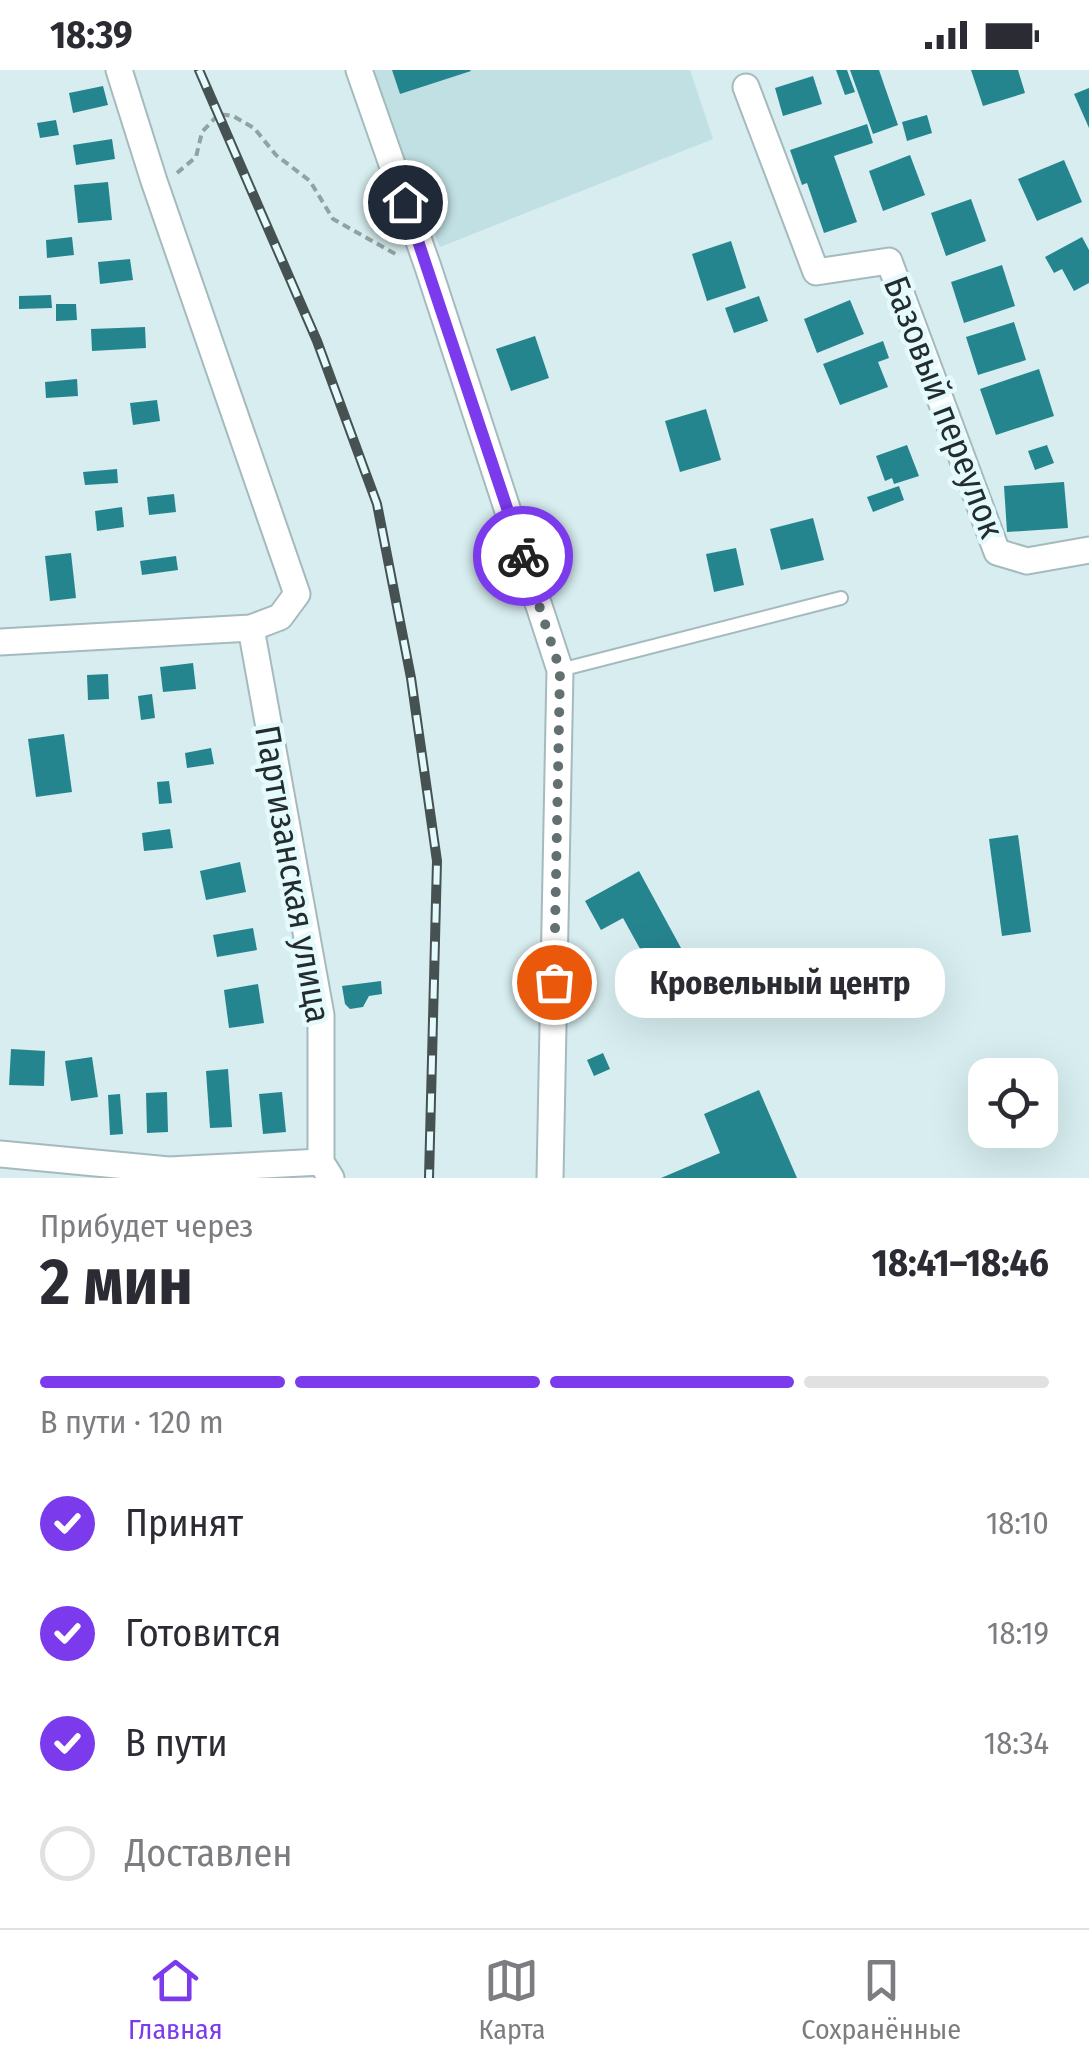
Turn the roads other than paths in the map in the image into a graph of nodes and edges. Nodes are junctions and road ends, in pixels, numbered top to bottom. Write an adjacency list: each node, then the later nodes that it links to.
1 (119, 70): 6 (street)
2 (359, 70): 8 (street)
3 (746, 88): 4 (street, Базовый переулок)
4 (1089, 550)
5 (841, 598): 8 (lane)
6 (251, 628): 7 (street); 10 (street, Партизанская улица)
7 (0, 642)
8 (560, 670): 11 (street)
9 (0, 1154): 10 (street)
10 (326, 1170)
11 (550, 1178)

